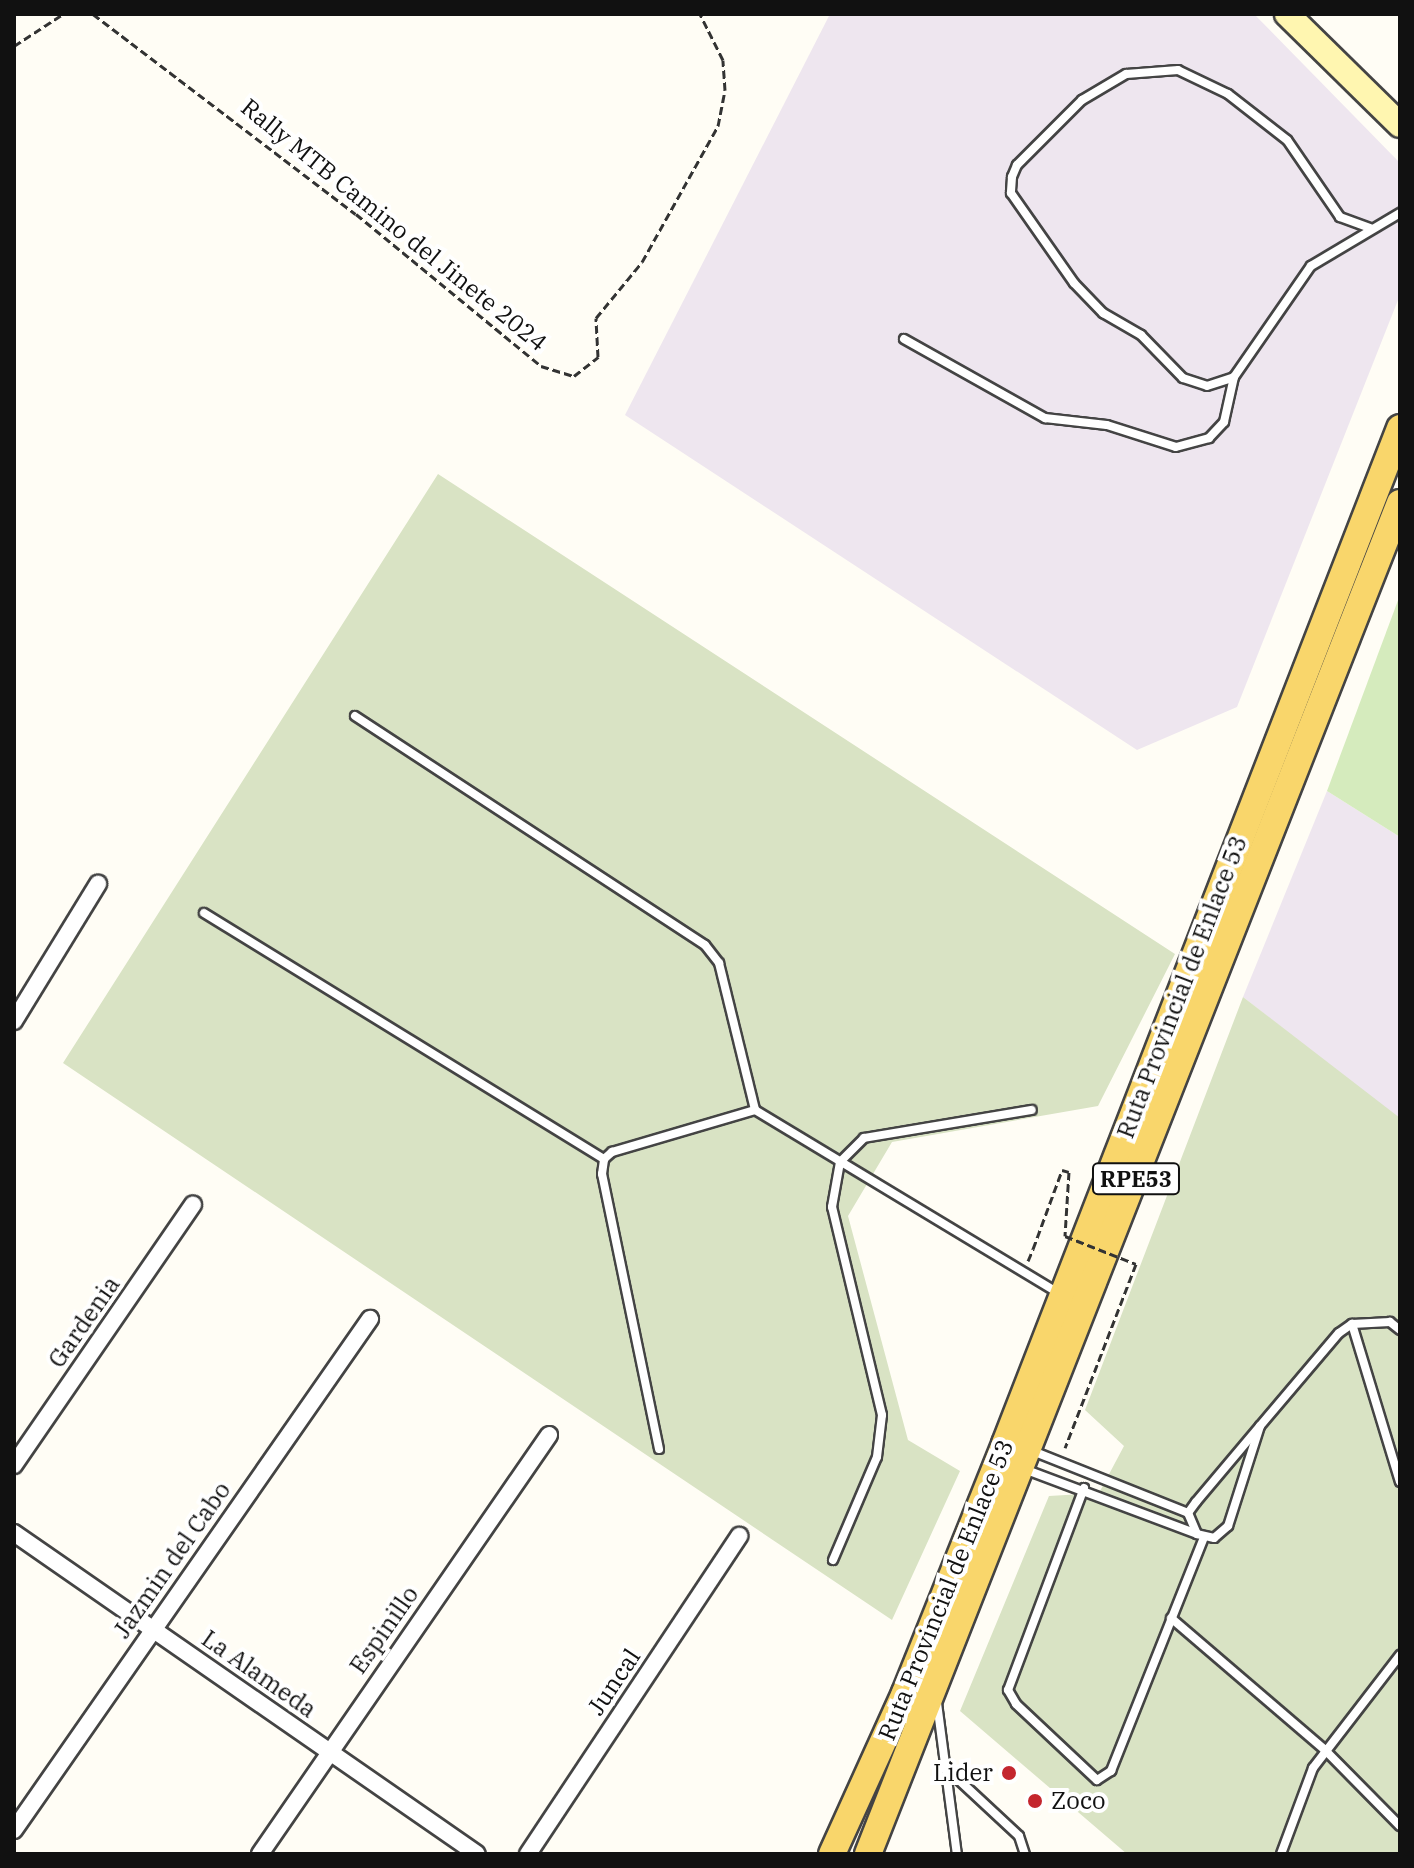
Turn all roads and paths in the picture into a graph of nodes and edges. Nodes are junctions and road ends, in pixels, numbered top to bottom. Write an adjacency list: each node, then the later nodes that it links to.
1 (63, 14): 5 (path)
2 (93, 14): 3 (path, Rally MTB Camino del Jinete 2024)
3 (700, 14)
4 (1287, 14): 6 (street)
5 (14, 46)
6 (1400, 125)
7 (1400, 213): 8 (lane)
8 (1370, 228): 10 (lane); 10 (lane)
9 (904, 339): 10 (lane)
10 (1234, 377)
11 (1400, 428): 23 (main road, Ruta Provincial de Enlace 53 / RPE53)
12 (1400, 503): 31 (main road, Ruta Provincial de Enlace 53 / RPE53)
13 (355, 716): 17 (lane)
14 (98, 884): 16 (street)
15 (204, 913): 19 (lane)
16 (14, 1021)
17 (755, 1110): 19 (lane); 20 (lane)
18 (1032, 1110): 20 (lane)
19 (604, 1159): 30 (lane)
20 (840, 1162): 23 (lane); 39 (lane)
21 (193, 1205): 32 (street, Gardenia)
22 (1033, 1249): 29 (path, bridge)
23 (1062, 1295): 52 (main road, Ruta Provincial de Enlace 53 / RPE53)
24 (370, 1319): 41 (street, Jazmin del Cabo)
25 (1352, 1324): 26 (lane); 27 (lane); 33 (lane)
26 (1400, 1330)
27 (1260, 1426): 35 (lane); 38 (lane)
28 (549, 1435): 45 (street, Espinillo)
29 (1065, 1448)
30 (659, 1449)
31 (1027, 1460): 34 (lane); 35 (lane); 43 (main road, Ruta Provincial de Enlace 53 / RPE53)
32 (14, 1465)
33 (1400, 1482)
34 (1084, 1488): 38 (lane); 40 (lane)
35 (1188, 1513): 38 (lane)
36 (14, 1533): 41 (street, La Alameda)
37 (739, 1536): 51 (street, Juncal)
38 (1201, 1536): 40 (lane)
39 (833, 1560)
40 (1171, 1618): 44 (lane)
41 (153, 1630): 45 (street, La Alameda); 48 (street, Jazmin del Cabo)
42 (1400, 1655): 44 (lane)
43 (936, 1686): 46 (lane); 53 (main road, Ruta Provincial de Enlace 53 / RPE53)
44 (1324, 1749): 47 (lane); 56 (lane)
45 (329, 1751): 49 (street, Espinillo); 50 (street, La Alameda)
46 (946, 1768): 54 (lane); 55 (lane)
47 (1400, 1826)
48 (14, 1830)
49 (260, 1854)
50 (477, 1854)
51 (528, 1854)
52 (832, 1854)
53 (868, 1854)
54 (957, 1854)
55 (1025, 1854)
56 (1281, 1854)

